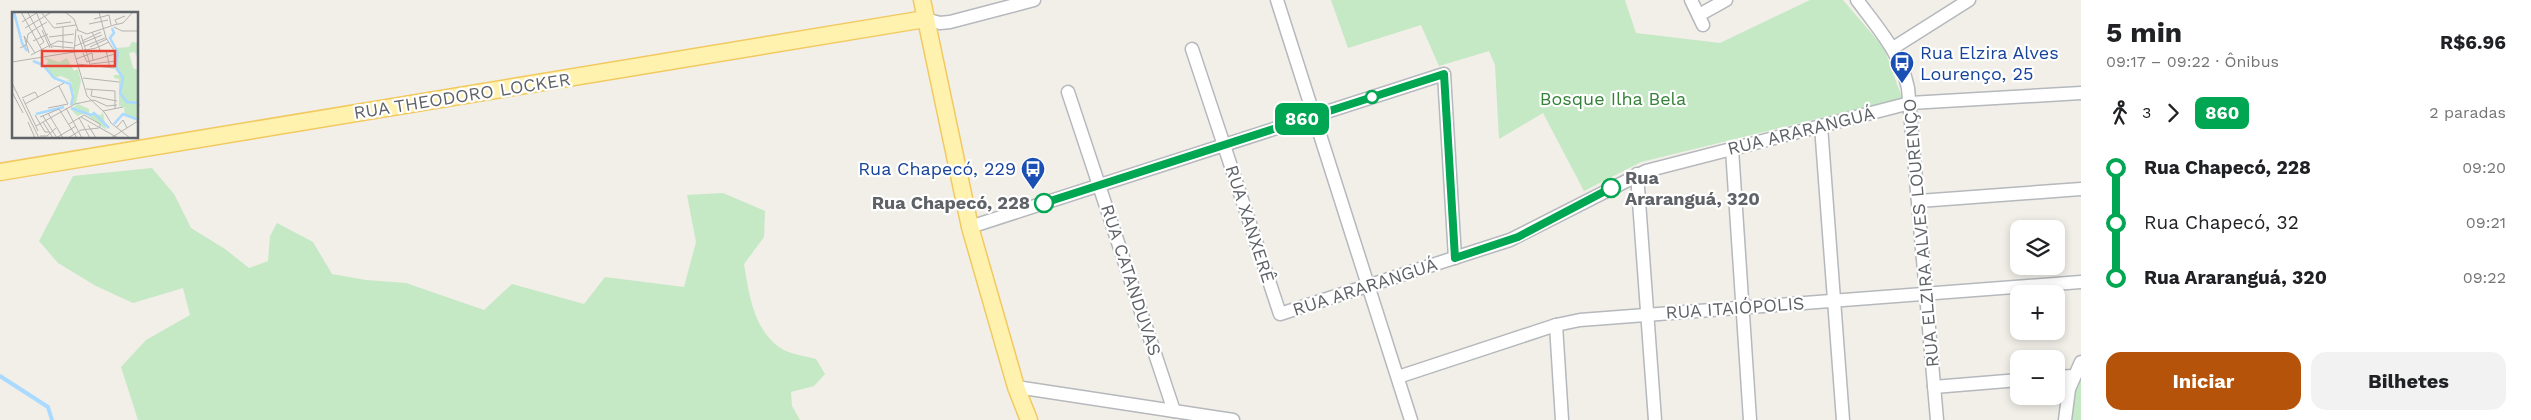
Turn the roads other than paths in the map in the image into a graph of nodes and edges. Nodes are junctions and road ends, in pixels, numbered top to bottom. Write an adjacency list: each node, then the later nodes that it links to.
1 (922, 0): 8 (main road)
2 (1034, 0): 8 (street)
3 (1277, 0): 14 (street)
4 (1691, 0): 5 (street)
5 (1726, 0)
6 (1857, 0): 9 (street, RUA ELZIRA ALVES LOURENÇO)
7 (1968, 0): 9 (street)
8 (925, 19): 18 (main road, RUA THEODORO LOCKER); 23 (main road)
9 (1893, 48): 13 (street, RUA ELZIRA ALVES LOURENÇO)
10 (1192, 49): 16 (street, RUA XANXERÊ)
11 (1068, 92): 20 (street, RUA CATANDUVAS)
12 (2081, 93): 13 (street, RUA ARARANGUÁ)
13 (1910, 103): 15 (street, RUA ARARANGUÁ); 22 (street, RUA ELZIRA ALVES LOURENÇO)
14 (1314, 116): 16 (street); 24 (street); 26 (street)
15 (1821, 126): 17 (street, RUA ARARANGUÁ); 28 (street)
16 (1224, 145): 20 (street); 30 (street, RUA XANXERÊ)
17 (1732, 149): 19 (street, RUA ARARANGUÁ); 29 (street)
18 (0, 172)
19 (1637, 174): 24 (street, RUA ARARANGUÁ); 31 (street)
20 (1099, 185): 23 (street); 40 (street, RUA CATANDUVAS)
21 (2081, 189): 22 (street)
22 (1919, 201): 27 (street, RUA ELZIRA ALVES LOURENÇO)
23 (970, 227): 38 (main road)
24 (1455, 258): 26 (street, RUA ARARANGUÁ)
25 (2081, 282): 27 (street, RUA ITAIÓPOLIS)
26 (1368, 286): 30 (street, RUA ARARANGUÁ); 36 (street)
27 (1926, 294): 28 (street, RUA ITAIÓPOLIS); 39 (street, RUA ELZIRA ALVES LOURENÇO)
28 (1834, 301): 29 (street, RUA ITAIÓPOLIS); 47 (street)
29 (1742, 307): 31 (street, RUA ITAIÓPOLIS); 46 (street)
30 (1280, 314)
31 (1647, 315): 32 (street, RUA ITAIÓPOLIS); 45 (street)
32 (1556, 325): 36 (street, RUA ITAIÓPOLIS); 44 (street)
33 (2081, 362): 35 (street)
34 (2065, 376): 35 (street)
35 (2074, 376): 49 (street)
36 (1398, 377): 43 (street)
37 (2010, 381): 39 (street)
38 (1016, 387): 40 (street); 41 (main road)
39 (1934, 387): 48 (street, RUA ELZIRA ALVES LOURENÇO)
40 (1174, 411): 42 (street)
41 (1029, 420)
42 (1233, 420)
43 (1411, 420)
44 (1562, 420)
45 (1655, 420)
46 (1750, 420)
47 (1843, 420)
48 (1937, 420)
49 (2065, 420)

